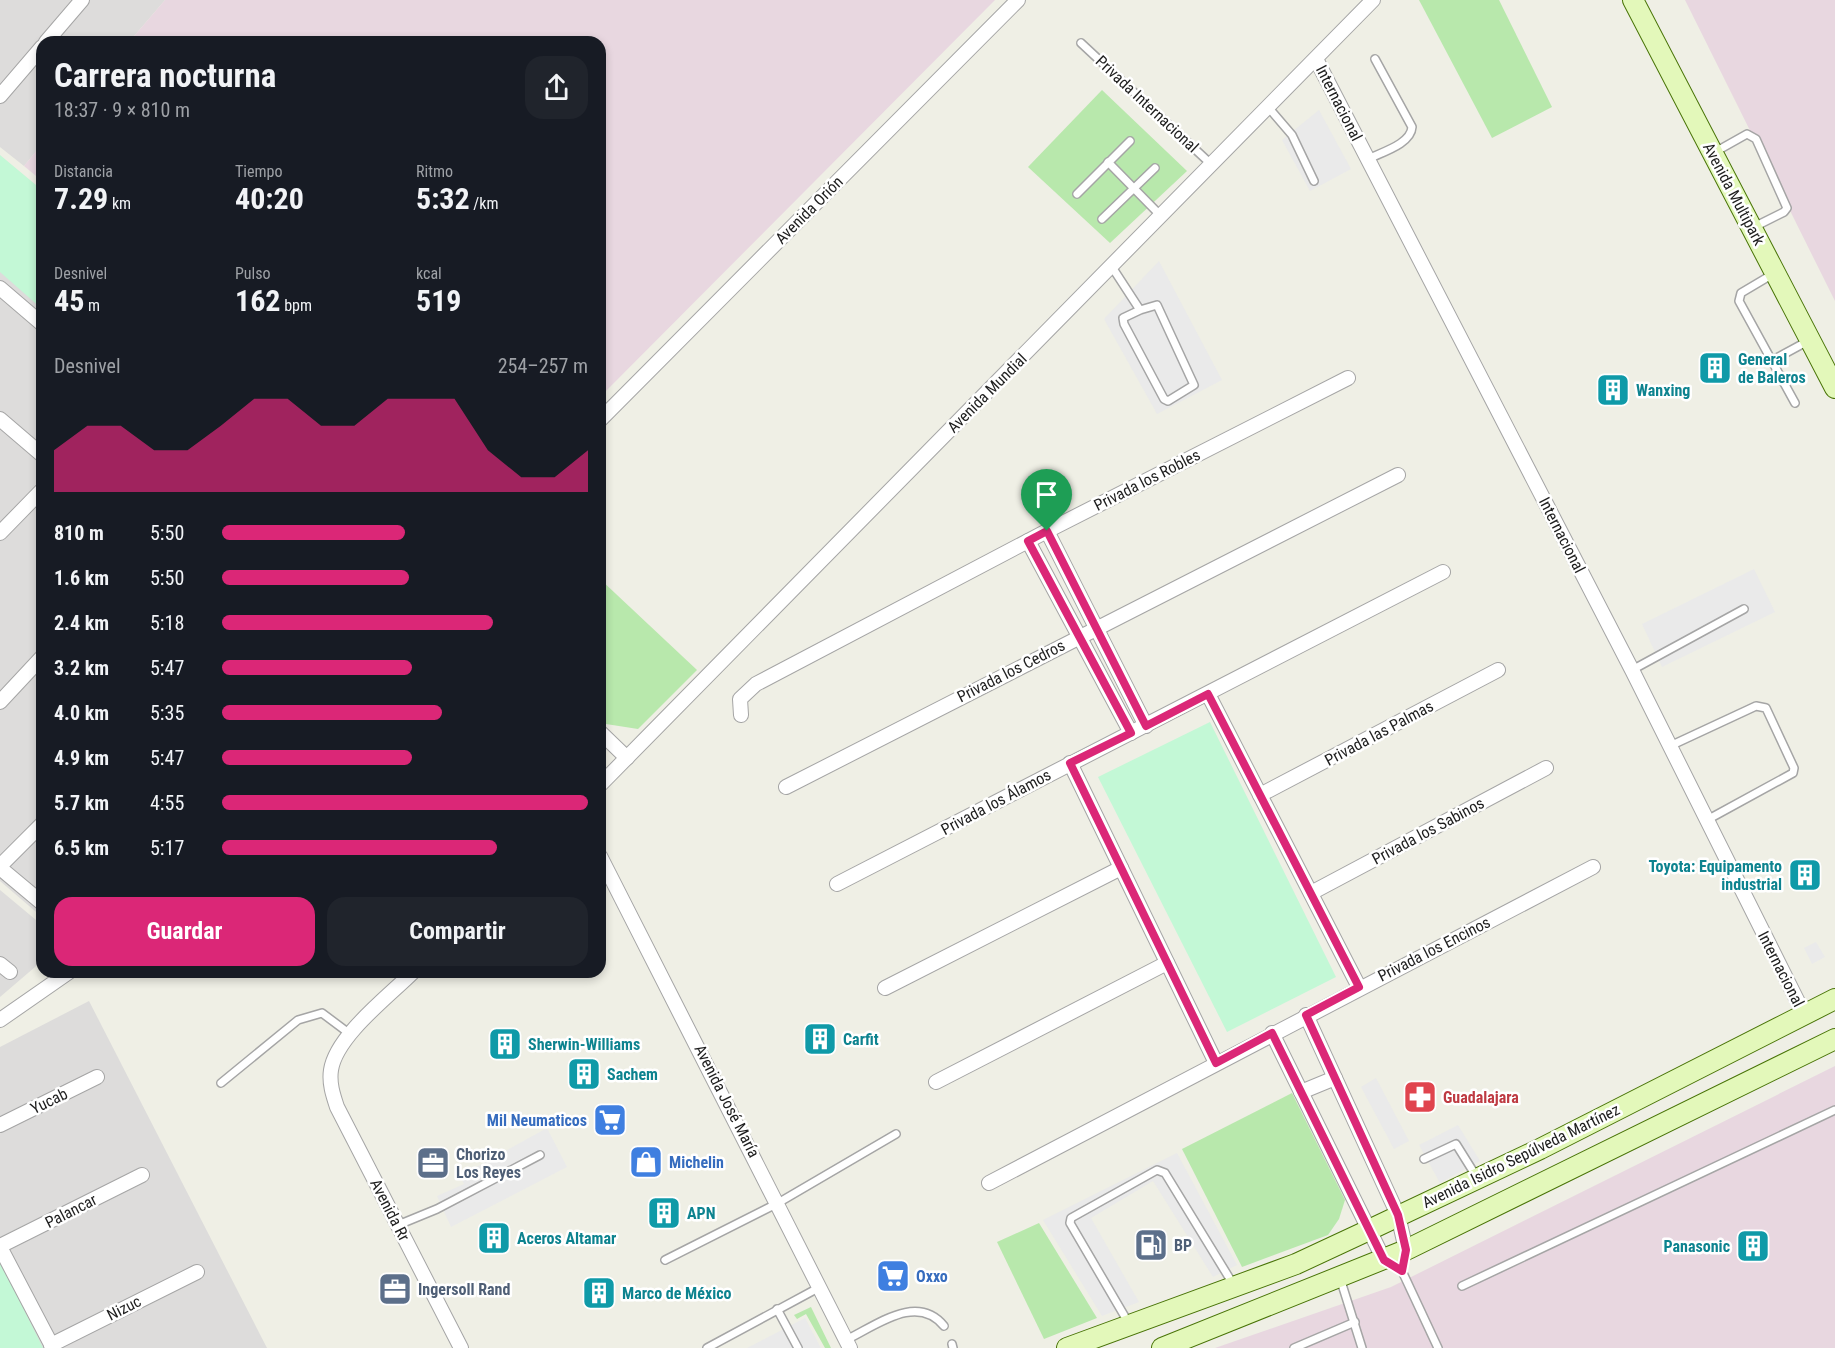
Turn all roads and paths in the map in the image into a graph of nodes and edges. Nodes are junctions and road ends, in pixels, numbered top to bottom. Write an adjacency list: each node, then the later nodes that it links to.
1 (82, 0): 5 (street)
2 (1018, 0): 34 (street, Avenida Orión)
3 (1373, 0): 8 (street, Avenida Mundial)
4 (1633, 0): 13 (main road, Avenida Multipark)
5 (51, 36)
6 (1081, 43): 16 (lane, Privada Internacional)
7 (36, 54): 10 (street)
8 (1316, 59): 11 (street, Avenida Mundial); 14 (street, Internacional)
9 (1375, 59): 14 (lane)
10 (0, 96)
11 (1268, 107): 16 (street, Avenida Mundial); 18 (lane)
12 (1130, 141): 15 (lane)
13 (1712, 153): 23 (main road, Avenida Multipark); 23 (lane)
14 (1368, 159): 48 (street, Internacional)
15 (1108, 162): 19 (lane); 20 (lane)
16 (1212, 165): 21 (street, Avenida Mundial)
17 (1155, 168): 19 (lane)
18 (1314, 181)
19 (1135, 189): 21 (lane); 22 (lane)
20 (1077, 194)
21 (1161, 216): 24 (street, Avenida Mundial)
22 (1102, 219)
23 (1752, 228): 25 (main road, Avenida Multipark)
24 (1112, 267): 27 (lane); 56 (street, Avenida Mundial)
25 (1775, 273): 29 (main road, Avenida Multipark); 30 (lane)
26 (0, 288): 28 (street)
27 (1140, 310): 27 (lane)
28 (36, 319)
29 (1810, 339): 30 (lane); 32 (main road, Avenida Multipark)
30 (1772, 361): 33 (lane)
31 (1348, 378): 39 (street, Privada los Robles)
32 (1835, 388)
33 (1795, 403)
34 (606, 414)
35 (0, 419): 36 (street)
36 (36, 450)
37 (1398, 475): 44 (street, Privada los Cedros)
38 (36, 496): 40 (street)
39 (1047, 531): 41 (street, Privada los Robles); 44 (street)
40 (0, 533)
41 (1028, 541): 45 (street); 51 (street, Privada los Robles)
42 (1443, 572): 49 (street, Privada los Álamos)
43 (1744, 609): 48 (lane)
44 (1095, 627): 45 (street, Privada los Cedros); 52 (street)
45 (1081, 635): 53 (street); 60 (street, Privada los Cedros)
46 (36, 663): 50 (street)
47 (1498, 670): 61 (street, Privada las Palmas)
48 (1632, 670): 55 (street, Internacional)
49 (1208, 694): 52 (street, Privada los Álamos); 61 (street)
50 (0, 702)
51 (741, 715)
52 (1146, 726): 53 (street, Privada los Álamos)
53 (1131, 733): 57 (street, Privada los Álamos)
54 (606, 738): 56 (street)
55 (1670, 746): 62 (street, Internacional); 62 (lane)
56 (627, 758): 59 (street, Avenida Mundial)
57 (1070, 763): 67 (street); 68 (street, Privada los Álamos)
58 (1546, 768): 69 (street, Privada los Sabinos)
59 (606, 779)
60 (786, 787)
61 (1260, 795): 69 (street)
62 (1707, 819): 77 (street, Internacional)
63 (36, 830): 64 (street)
64 (0, 867): 70 (street)
65 (1593, 867): 74 (street, Privada los Encinos)
66 (606, 868): 97 (street, Avenida José María)
67 (1121, 868): 71 (street); 75 (street)
68 (837, 884)
69 (1311, 893): 74 (street)
70 (36, 898)
71 (1167, 963): 83 (street); 86 (street)
72 (60, 978): 79 (street)
73 (407, 978): 81 (street)
74 (1359, 987): 78 (street, Privada los Encinos)
75 (885, 988)
76 (1835, 999): 77 (main road, Avenida Isidro Sepúlveda Martínez)
77 (1804, 1014): 95 (main road, Avenida Isidro Sepúlveda Martínez)
78 (1306, 1015): 80 (street, Privada los Encinos); 85 (street)
79 (0, 1020)
80 (1272, 1033): 83 (street, Privada los Encinos); 88 (street)
81 (350, 1034): 87 (lane); 99 (street, Avenida Rr)
82 (1835, 1039): 102 (main road, Avenida Isidro Sepúlveda Martínez)
83 (1216, 1063): 96 (street, Privada los Encinos)
84 (97, 1077): 90 (street, Yucab)
85 (1335, 1078): 88 (street); 98 (street)
86 (936, 1082)
87 (221, 1083)
88 (1301, 1092): 100 (street)
89 (1835, 1110): 109 (lane)
90 (0, 1125)
91 (896, 1134): 97 (lane)
92 (540, 1155): 99 (lane)
93 (1424, 1159): 95 (lane)
94 (142, 1175): 101 (street, Palancar)
95 (1477, 1179): 98 (main road, Avenida Isidro Sepúlveda Martínez)
96 (988, 1183)
97 (778, 1203): 103 (lane); 110 (street, Avenida José María)
98 (1398, 1215): 100 (main road, Avenida Isidro Sepúlveda Martínez); 102 (street)
99 (398, 1225): 117 (street, Avenida Rr)
100 (1369, 1230): 104 (street); 108 (main road, Avenida Isidro Sepúlveda Martínez)
101 (0, 1247): 116 (street)
102 (1406, 1250): 104 (main road, Avenida Isidro Sepúlveda Martínez); 105 (lane)
103 (665, 1260)
104 (1384, 1260): 105 (lane); 107 (main road, Avenida Isidro Sepúlveda Martínez)
105 (1402, 1271): 124 (lane)
106 (197, 1272): 116 (street, Nizuc)
107 (1340, 1278): 112 (lane); 121 (main road, Avenida Isidro Sepúlveda Martínez)
108 (1234, 1286): 113 (main road, Avenida Isidro Sepúlveda Martínez); 113 (lane)
109 (1462, 1286)
110 (820, 1287): 111 (lane); 115 (street, Avenida José María)
111 (777, 1308): 118 (lane); 119 (lane)
112 (1355, 1322): 122 (lane); 123 (lane)
113 (1129, 1325): 120 (main road, Avenida Isidro Sepúlveda Martínez)
114 (944, 1326): 115 (lane)
115 (848, 1344)
116 (52, 1346)
117 (460, 1348)
118 (707, 1348)
119 (798, 1348)
120 (1067, 1348)
121 (1162, 1348)
122 (1294, 1348)
123 (1362, 1348)
124 (1438, 1348)

